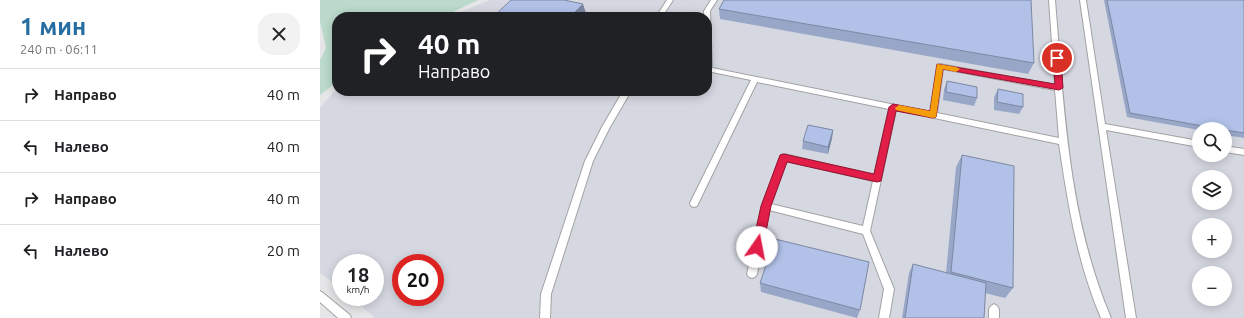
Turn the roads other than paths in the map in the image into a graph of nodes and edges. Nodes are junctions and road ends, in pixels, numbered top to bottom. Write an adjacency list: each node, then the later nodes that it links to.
1 (670, 0): 5 (lane)
2 (714, 0): 6 (lane)
3 (1052, 0): 9 (lane)
4 (1083, 0): 13 (lane)
5 (662, 12)
6 (707, 12)
7 (712, 70): 8 (lane)
8 (755, 79): 11 (lane); 19 (lane)
9 (1059, 88): 12 (lane); 14 (lane)
10 (624, 96): 25 (lane)
11 (893, 107): 12 (lane); 18 (lane)
12 (933, 115): 14 (lane)
13 (1102, 126): 15 (lane); 28 (lane)
14 (1064, 142): 27 (lane)
15 (1192, 143)
16 (1232, 150): 17 (lane)
17 (1244, 152)
18 (877, 178): 20 (lane); 21 (lane)
19 (694, 203)
20 (766, 206): 21 (lane); 22 (lane)
21 (866, 231): 26 (lane)
22 (752, 274)
23 (320, 296): 24 (lane)
24 (346, 318)
25 (545, 318)
26 (884, 318)
27 (1106, 318)
28 (1131, 318)

